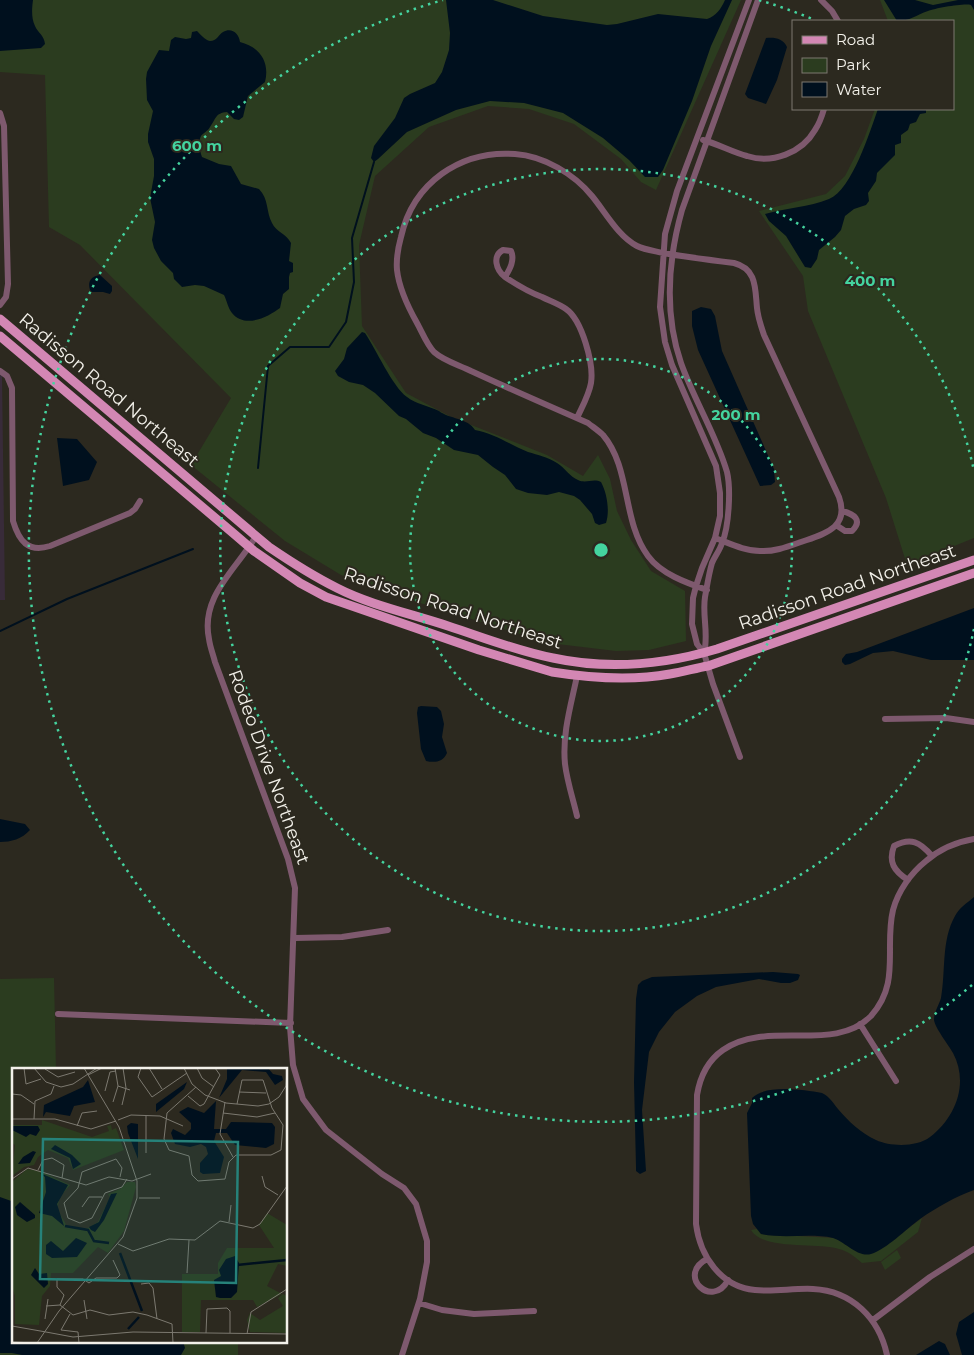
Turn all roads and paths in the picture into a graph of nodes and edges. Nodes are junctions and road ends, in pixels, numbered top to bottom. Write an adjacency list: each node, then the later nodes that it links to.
1 (749, 0): 7 (street)
2 (758, 0): 8 (street)
3 (821, 0): 4 (street)
4 (837, 20)
5 (824, 110): 8 (street)
6 (0, 113): 12 (street)
7 (698, 138): 8 (street); 9 (street)
8 (707, 141): 10 (street)
9 (663, 253): 10 (street); 16 (street); 21 (street)
10 (672, 254): 18 (street); 22 (street)
11 (505, 277): 16 (street)
12 (0, 306)
13 (0, 319): 20 (main road, Radisson Road Northeast)
14 (0, 336): 23 (main road, Radisson Road Northeast)
15 (0, 371): 17 (street)
16 (577, 418): 26 (street)
17 (140, 501)
18 (842, 511): 19 (street); 19 (street)
19 (836, 525): 22 (street)
20 (256, 536): 23 (street, Rodeo Drive Northeast); 28 (main road, Radisson Road Northeast)
21 (715, 538): 22 (street); 26 (street)
22 (723, 541): 27 (street)
23 (249, 547): 30 (main road, Radisson Road Northeast); 39 (street, Rodeo Drive Northeast)
24 (974, 560): 28 (main road, Radisson Road Northeast)
25 (974, 573): 29 (main road, Radisson Road Northeast)
26 (696, 586): 27 (street); 28 (street)
27 (707, 590): 28 (street)
28 (704, 653): 29 (street)
29 (708, 666): 30 (main road, Radisson Road Northeast); 33 (street)
30 (577, 676): 34 (street)
31 (885, 719): 32 (street)
32 (974, 722)
33 (740, 757)
34 (577, 816)
35 (974, 839): 36 (street)
36 (932, 856): 37 (street); 37 (street)
37 (908, 880): 42 (street)
38 (388, 930): 39 (street)
39 (295, 938): 41 (street, Rodeo Drive Northeast)
40 (58, 1014): 41 (street)
41 (291, 1023): 47 (street, Rodeo Drive Northeast)
42 (860, 1024): 43 (street); 45 (street)
43 (896, 1081)
44 (974, 1249): 49 (street)
45 (707, 1259): 46 (street); 46 (street)
46 (728, 1280): 49 (street)
47 (419, 1303): 48 (street); 50 (street, Rodeo Drive Northeast)
48 (534, 1311)
49 (873, 1320): 51 (street)
50 (402, 1355)
51 (887, 1355)

